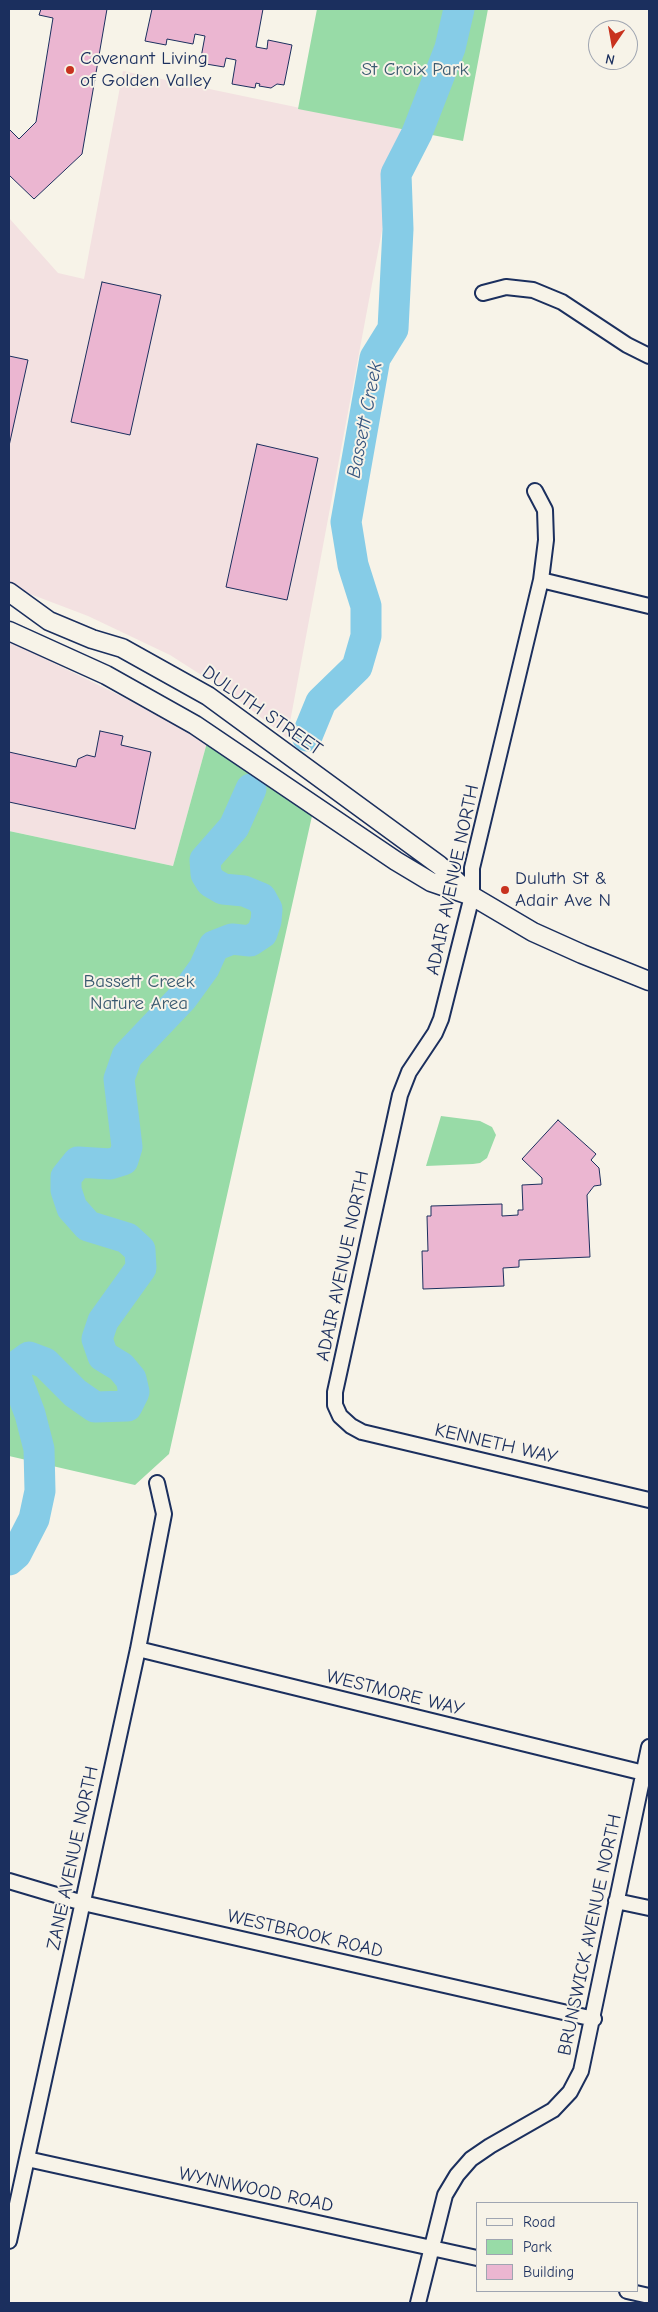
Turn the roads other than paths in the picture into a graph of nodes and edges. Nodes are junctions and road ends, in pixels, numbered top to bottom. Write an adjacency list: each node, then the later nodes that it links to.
1 (483, 293): 2 (street)
2 (649, 356)
3 (535, 491): 4 (street, ADAIR AVENUE NORTH)
4 (541, 580): 6 (street); 8 (street, ADAIR AVENUE NORTH)
5 (9, 592): 8 (street, DULUTH STREET)
6 (649, 606)
7 (9, 631): 8 (street, DULUTH STREET)
8 (472, 896): 9 (street, DULUTH STREET); 10 (street, ADAIR AVENUE NORTH)
9 (649, 981)
10 (340, 1416): 12 (street, KENNETH WAY)
11 (157, 1483): 13 (street, ZANE AVENUE NORTH)
12 (649, 1500)
13 (138, 1649): 15 (street, WESTMORE WAY); 18 (street, ZANE AVENUE NORTH)
14 (649, 1747): 15 (street, BRUNSWICK AVENUE NORTH)
15 (644, 1773): 17 (street, BRUNSWICK AVENUE NORTH)
16 (9, 1882): 18 (street, WESTBROOK ROAD)
17 (616, 1901): 19 (street); 20 (street, BRUNSWICK AVENUE NORTH)
18 (83, 1903): 20 (street, WESTBROOK ROAD); 21 (street, ZANE AVENUE NORTH)
19 (649, 1908)
20 (594, 2018): 23 (street, BRUNSWICK AVENUE NORTH)
21 (27, 2159): 22 (street, ZANE AVENUE NORTH); 23 (street, WYNNWOOD ROAD)
22 (9, 2241)
23 (430, 2248): 24 (street, WYNNWOOD ROAD); 27 (street, BRUNSWICK AVENUE NORTH)
24 (476, 2258)
25 (631, 2292): 26 (street)
26 (649, 2296)
27 (418, 2303)

